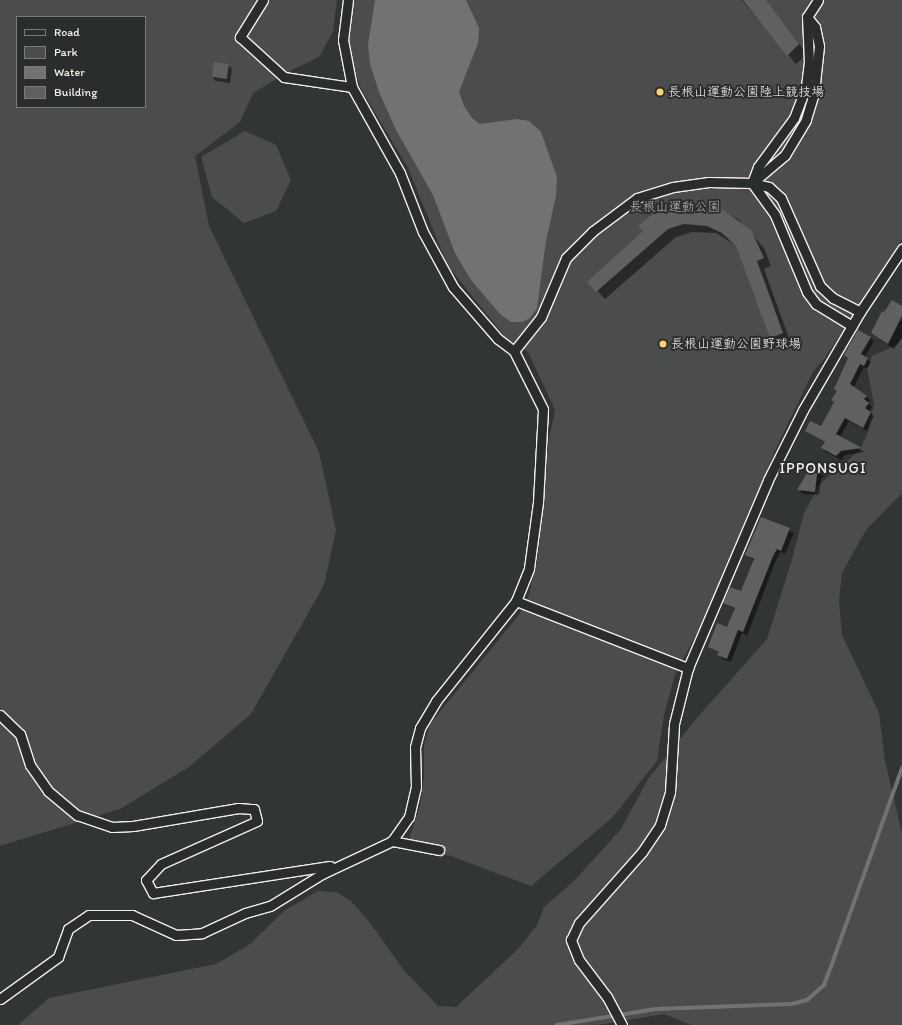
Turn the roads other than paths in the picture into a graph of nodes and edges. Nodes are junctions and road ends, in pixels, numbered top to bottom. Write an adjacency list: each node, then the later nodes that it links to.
1 (263, 0): 5 (street)
2 (348, 0): 5 (street)
3 (818, 0): 4 (street)
4 (807, 17): 6 (street); 6 (street)
5 (352, 87): 10 (street)
6 (752, 182): 8 (street); 9 (street); 10 (street)
7 (902, 250): 8 (street)
8 (860, 312): 9 (street)
9 (852, 326): 12 (street)
10 (514, 351): 11 (street)
11 (516, 601): 12 (street); 14 (street)
12 (688, 668): 18 (street)
13 (0, 715): 16 (street)
14 (392, 841): 15 (street); 16 (street)
15 (439, 850)
16 (351, 862): 17 (street)
17 (0, 1000)
18 (621, 1025)

